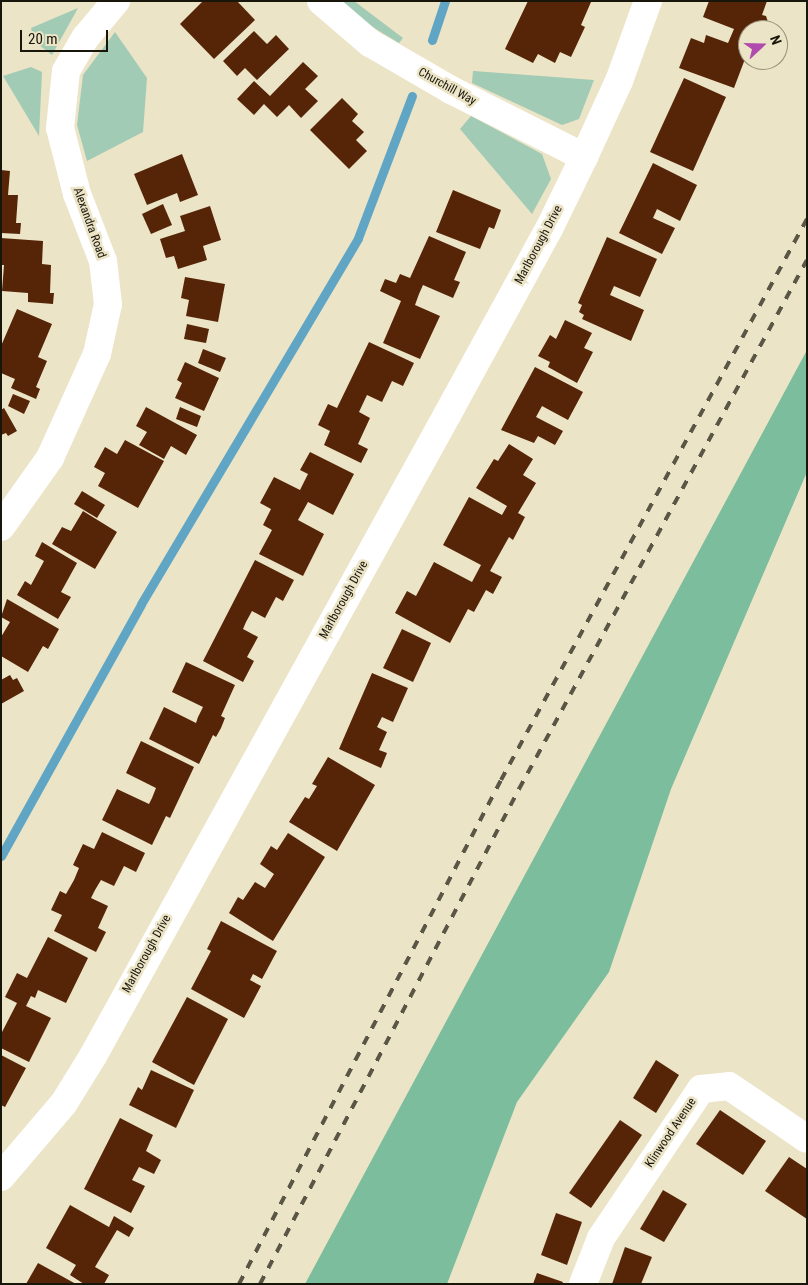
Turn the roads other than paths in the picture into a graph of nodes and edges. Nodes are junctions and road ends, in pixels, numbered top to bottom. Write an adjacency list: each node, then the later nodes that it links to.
1 (116, 1): 5 (street, Alexandra Road)
2 (321, 1): 4 (street, Churchill Way)
3 (648, 1): 4 (street, Marlborough Drive)
4 (584, 157): 7 (street, Marlborough Drive)
5 (1, 527)
6 (807, 1139): 8 (street, Klinwood Avenue)
7 (1, 1177)
8 (583, 1284)

